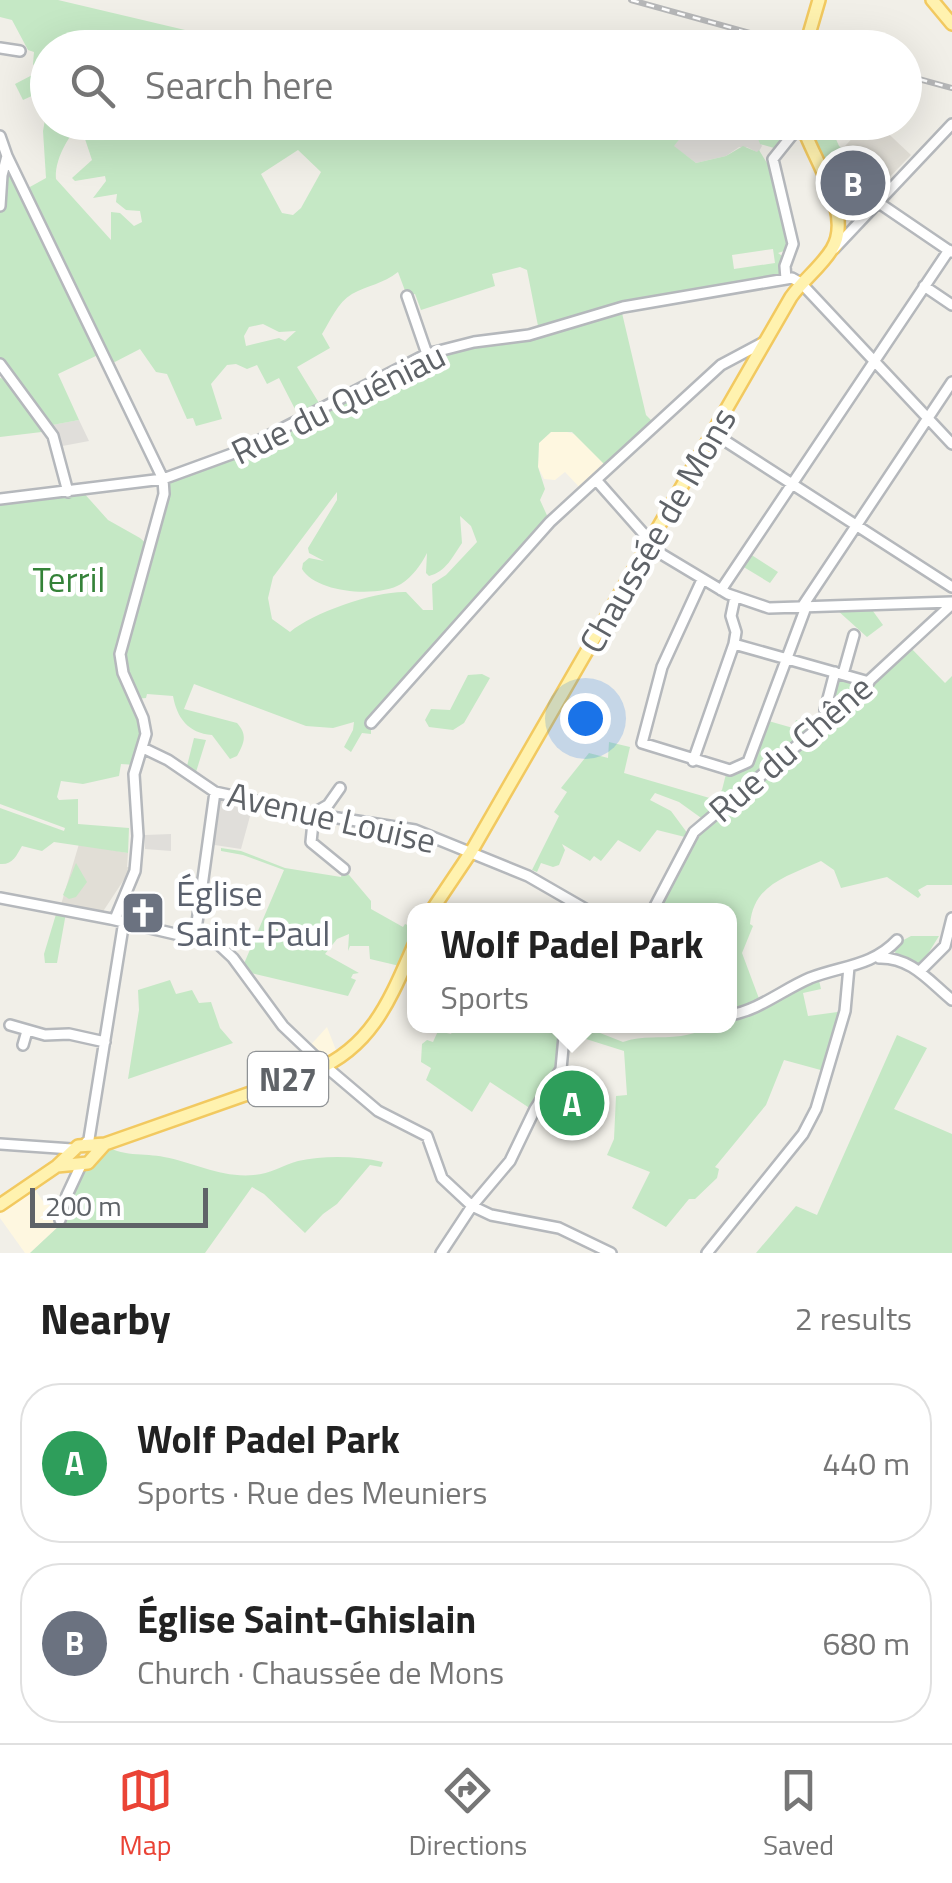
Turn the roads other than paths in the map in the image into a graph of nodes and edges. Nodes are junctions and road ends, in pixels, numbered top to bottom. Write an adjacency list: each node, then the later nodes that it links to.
1 (932, 0): 3 (main road)
2 (818, 1): 4 (main road)
3 (952, 24)
4 (811, 30)
5 (0, 48): 6 (street)
6 (20, 51)
7 (952, 124): 14 (street, Chaussée de Mons)
8 (0, 136): 11 (street)
9 (788, 140): 18 (street)
10 (808, 140): 12 (main road)
11 (7, 156): 13 (street); 30 (street)
12 (830, 191): 14 (street); 15 (main road)
13 (0, 206)
14 (869, 210): 15 (street); 16 (street); 17 (street, Chaussée de Mons)
15 (840, 218): 17 (main road, Chaussée de Mons)
16 (951, 251): 19 (street)
17 (826, 257): 18 (main road, Chaussée de Mons)
18 (793, 280): 22 (main road, Chaussée de Mons); 23 (street, Rue du Quéniau); 24 (street)
19 (924, 286): 21 (street); 24 (street)
20 (407, 296): 23 (street)
21 (952, 305)
22 (766, 341): 28 (main road, Chaussée de Mons); 31 (street)
23 (427, 354): 30 (street, Rue du Quéniau)
24 (873, 360): 27 (street); 32 (street)
25 (0, 364): 33 (street)
26 (952, 382): 27 (street)
27 (928, 419): 29 (street); 35 (street)
28 (713, 433): 32 (street); 36 (main road, Chaussée de Mons)
29 (952, 444)
30 (163, 479): 33 (street, Rue du Quéniau); 50 (street)
31 (596, 480): 36 (street); 49 (street)
32 (792, 482): 35 (street); 39 (street)
33 (68, 492): 34 (street, Rue du Quéniau)
34 (0, 499)
35 (857, 524): 38 (street); 42 (street)
36 (649, 544): 37 (street); 55 (main road, Chaussée de Mons)
37 (702, 580): 39 (street); 51 (street)
38 (952, 587)
39 (720, 590): 40 (street)
40 (735, 598): 42 (street); 44 (street)
41 (952, 603): 42 (street); 47 (street, Rue du Chêne)
42 (804, 607): 45 (street)
43 (854, 635): 46 (street)
44 (734, 644): 45 (street); 51 (street)
45 (787, 658): 46 (street); 51 (street)
46 (839, 673): 47 (street); 48 (street)
47 (868, 682): 60 (street, Rue du Chêne)
48 (825, 710)
49 (371, 722)
50 (144, 748): 53 (street, Avenue Louise); 62 (street)
51 (694, 761)
52 (340, 788): 54 (street)
53 (214, 792): 54 (street, Avenue Louise); 63 (street)
54 (314, 813): 55 (street, Avenue Louise); 56 (street)
55 (471, 852): 58 (main road, Chaussée de Mons); 59 (street, Avenue Louise)
56 (344, 869)
57 (0, 898): 62 (street)
58 (437, 903)
59 (574, 903)
60 (658, 903)
61 (952, 918): 68 (street)
62 (120, 920): 63 (street); 74 (street)
63 (195, 937): 76 (street)
64 (897, 940): 66 (street)
65 (407, 958): 76 (main road, N27)
66 (876, 958): 67 (street); 68 (street)
67 (849, 967): 70 (street); 85 (street)
68 (920, 971): 69 (street)
69 (952, 1000)
70 (737, 1013)
71 (10, 1025): 72 (street)
72 (27, 1030): 74 (street); 75 (street)
73 (565, 1033): 81 (street)
74 (105, 1042): 78 (street)
75 (22, 1045)
76 (325, 1066): 78 (main road, N27); 81 (street)
77 (0, 1144): 79 (street)
78 (95, 1146): 79 (main road, N27); 79 (main road, N27)
79 (70, 1160): 80 (main road, N27); 82 (street)
80 (0, 1206)
81 (472, 1206): 83 (street); 84 (street)
82 (60, 1220)
83 (441, 1253)
84 (611, 1253)
85 (707, 1253)

